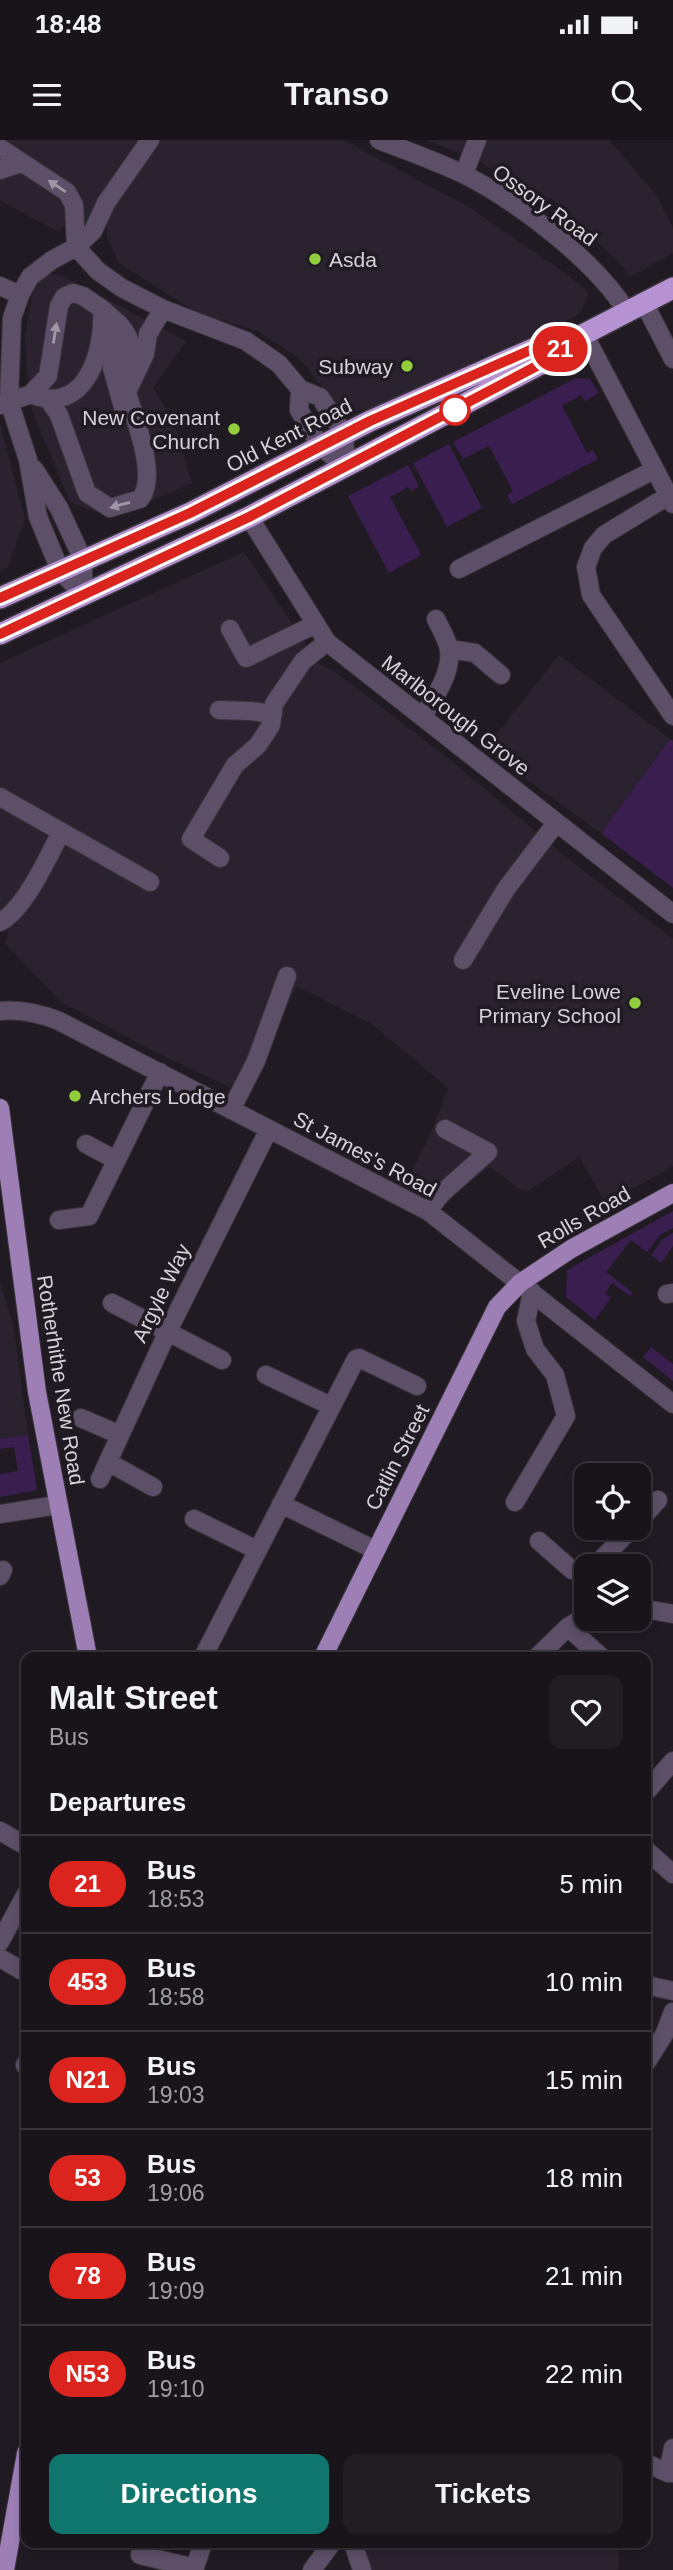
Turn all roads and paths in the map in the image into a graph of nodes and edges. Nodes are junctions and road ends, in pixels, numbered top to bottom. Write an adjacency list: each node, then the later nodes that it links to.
1 (150, 140): 8 (street)
2 (380, 140): 7 (street, Ossory Road)
3 (477, 140): 7 (street)
4 (0, 148): 5 (street)
5 (21, 163): 6 (street); 8 (street, one-way to 5)
6 (0, 170)
7 (464, 174): 12 (street, Ossory Road)
8 (76, 247): 11 (street); 14 (street)
9 (0, 286): 11 (street)
10 (673, 288): 12 (highway, Old Kent Road)
11 (20, 295): 21 (street)
12 (635, 307): 16 (highway, Old Kent Road); 17 (street, Ossory Road)
13 (102, 309): 15 (street); 19 (street, one-way to 13); 20 (street); 24 (street)
14 (163, 309): 15 (street); 18 (street)
15 (148, 334): 24 (street)
16 (575, 339): 22 (highway, Old Kent Road); 26 (highway, Old Kent Road); 27 (street)
17 (673, 359)
18 (300, 389): 22 (street); 23 (street)
19 (31, 394): 20 (street); 21 (street)
20 (49, 400): 24 (street, one-way to 20)
21 (5, 403): 25 (street)
22 (344, 434): 23 (highway, Old Kent Road); 26 (street)
23 (320, 446): 26 (street); 30 (highway, Old Kent Road)
24 (143, 454)
25 (28, 460): 30 (street); 32 (street)
26 (346, 467): 29 (highway, Old Kent Road)
27 (654, 470): 28 (street); 31 (street)
28 (671, 500): 44 (street)
29 (249, 517): 33 (highway, Old Kent Road); 36 (street, Marlborough Grove)
30 (83, 560): 32 (highway, Old Kent Road); 33 (street)
31 (459, 569)
32 (60, 570): 33 (street); 34 (highway, Old Kent Road)
33 (83, 594): 38 (highway, Old Kent Road)
34 (0, 598)
35 (436, 619): 40 (street)
36 (316, 624): 37 (street); 39 (street, Marlborough Grove)
37 (230, 629)
38 (0, 634)
39 (327, 642): 43 (street); 45 (street, Marlborough Grove)
40 (449, 649): 41 (street); 45 (street)
41 (501, 675)
42 (219, 710): 43 (street)
43 (273, 714): 49 (street)
44 (673, 716)
45 (422, 717): 47 (street, Marlborough Grove)
46 (1, 799): 48 (street)
47 (556, 823): 51 (street, Marlborough Grove); 53 (street)
48 (61, 832): 50 (street); 52 (street)
49 (220, 858)
50 (150, 882)
51 (673, 914)
52 (0, 922)
53 (463, 960)
54 (287, 976): 58 (street)
55 (0, 1011): 56 (street, St James's Road)
56 (160, 1072): 58 (street, St James's Road); 62 (street)
57 (0, 1108): 81 (main road, Rotherhithe New Road)
58 (231, 1110): 59 (street, St James's Road)
59 (269, 1129): 64 (street, St James's Road); 68 (street, Argyle Way)
60 (444, 1129): 64 (street)
61 (86, 1144): 62 (street)
62 (116, 1160): 65 (street)
63 (673, 1193): 66 (main road, Rolls Road)
64 (428, 1211): 66 (street, St James's Road)
65 (59, 1220)
66 (526, 1287): 72 (street, St James's Road); 80 (street); 89 (main road, Catlin Street)
67 (112, 1303): 68 (street)
68 (167, 1331): 69 (street); 75 (street, Argyle Way)
69 (222, 1360)
70 (266, 1375): 73 (street)
71 (417, 1386): 73 (street)
72 (673, 1404)
73 (331, 1405): 82 (street)
74 (81, 1418): 75 (street)
75 (120, 1436): 76 (street, Argyle Way)
76 (108, 1462): 77 (street, Argyle Way); 78 (street)
77 (100, 1479)
78 (153, 1487)
79 (658, 1500): 83 (street)
80 (515, 1502)
81 (57, 1504): 84 (street); 96 (main road, Rotherhithe New Road)
82 (281, 1504): 88 (street); 89 (street)
83 (651, 1508)
84 (0, 1514)
85 (194, 1519): 88 (street)
86 (620, 1540): 90 (street)
87 (539, 1541): 91 (street)
88 (257, 1549): 97 (street)
89 (376, 1550): 98 (main road, Catlin Street)
90 (607, 1554)
91 (574, 1571)
92 (651, 1610): 93 (street)
93 (673, 1614)
94 (574, 1623): 95 (street)
95 (568, 1627): 99 (street); 100 (street)
96 (87, 1652)
97 (206, 1652)
98 (325, 1652)
99 (542, 1652)
100 (596, 1652)
101 (673, 1761): 102 (street)
102 (651, 1786)
103 (0, 1831): 104 (street)
104 (21, 1843)
105 (651, 1854): 106 (street)
106 (673, 1874)
107 (21, 1903): 108 (street)
108 (0, 1942)
109 (0, 1958): 110 (street)
110 (21, 1970)
111 (651, 1986): 112 (street)
112 (673, 1992)
113 (673, 2012): 114 (street)
114 (651, 2055)
115 (673, 2448): 117 (street)
116 (651, 2465): 117 (street)
117 (671, 2473)
118 (21, 2481): 124 (main road)
119 (142, 2548): 123 (street)
120 (201, 2548): 123 (street)
121 (328, 2548): 125 (street)
122 (355, 2548): 126 (street)
123 (195, 2569)
124 (5, 2570)
125 (312, 2570)
126 (362, 2570)

